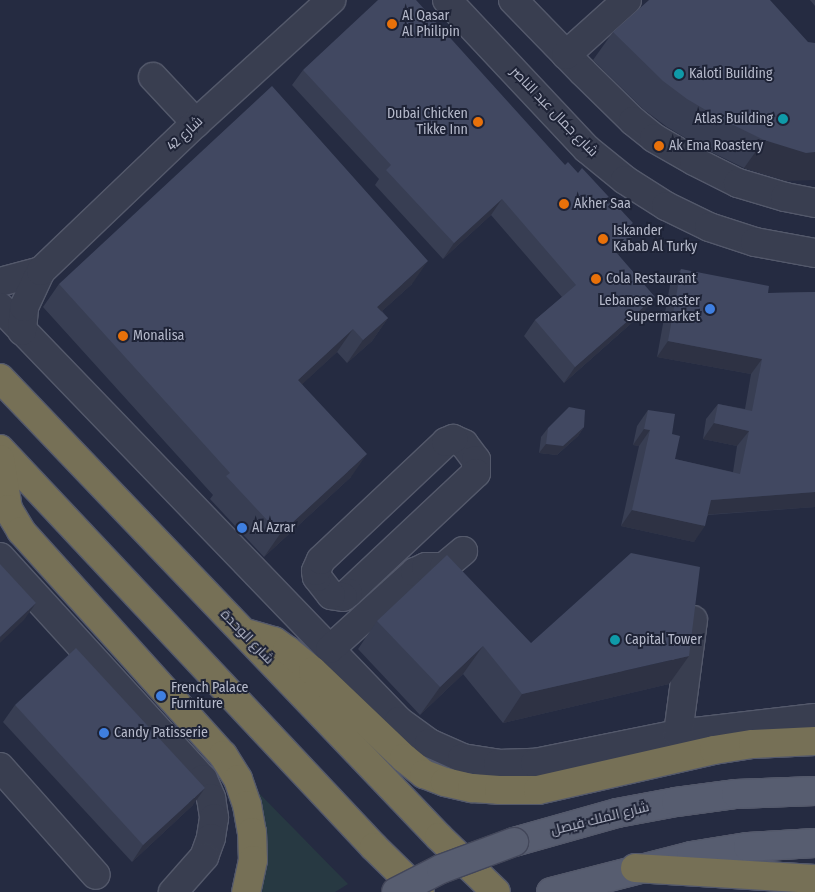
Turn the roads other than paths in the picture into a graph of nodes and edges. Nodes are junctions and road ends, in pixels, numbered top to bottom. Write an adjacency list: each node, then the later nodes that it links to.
1 (331, 0): 7 (street, شارع 42)
2 (447, 0): 9 (street, شارع جمال عبد الناصر)
3 (513, 0): 5 (street)
4 (627, 0): 5 (street)
5 (566, 55): 8 (street)
6 (153, 77): 7 (street)
7 (196, 123): 10 (street, شارع 42)
8 (815, 203)
9 (815, 253)
10 (41, 270): 11 (street, شارع 42); 13 (street, شارع 42)
11 (0, 282)
12 (0, 307): 13 (street)
13 (22, 331): 21 (street)
14 (0, 378): 22 (highway, شارع الوحدة)
15 (0, 449): 37 (highway)
16 (0, 459): 35 (highway)
17 (463, 551): 23 (street)
18 (0, 557): 34 (street)
19 (324, 588): 19 (street); 21 (street)
20 (697, 591): 25 (street)
21 (297, 615): 23 (street)
22 (242, 632): 26 (highway); 38 (highway, شارع الوحدة)
23 (330, 649): 25 (street)
24 (815, 718): 25 (street)
25 (678, 734)
26 (815, 740)
27 (0, 767): 31 (street)
28 (815, 790): 36 (main road, شارع الملك فيصل, bridge)
29 (815, 843): 30 (main road)
30 (636, 868): 32 (highway); 33 (main road)
31 (96, 875)
32 (815, 879)
33 (554, 891)
34 (173, 892)
35 (246, 892)
36 (396, 892)
37 (420, 892)
38 (496, 892)

